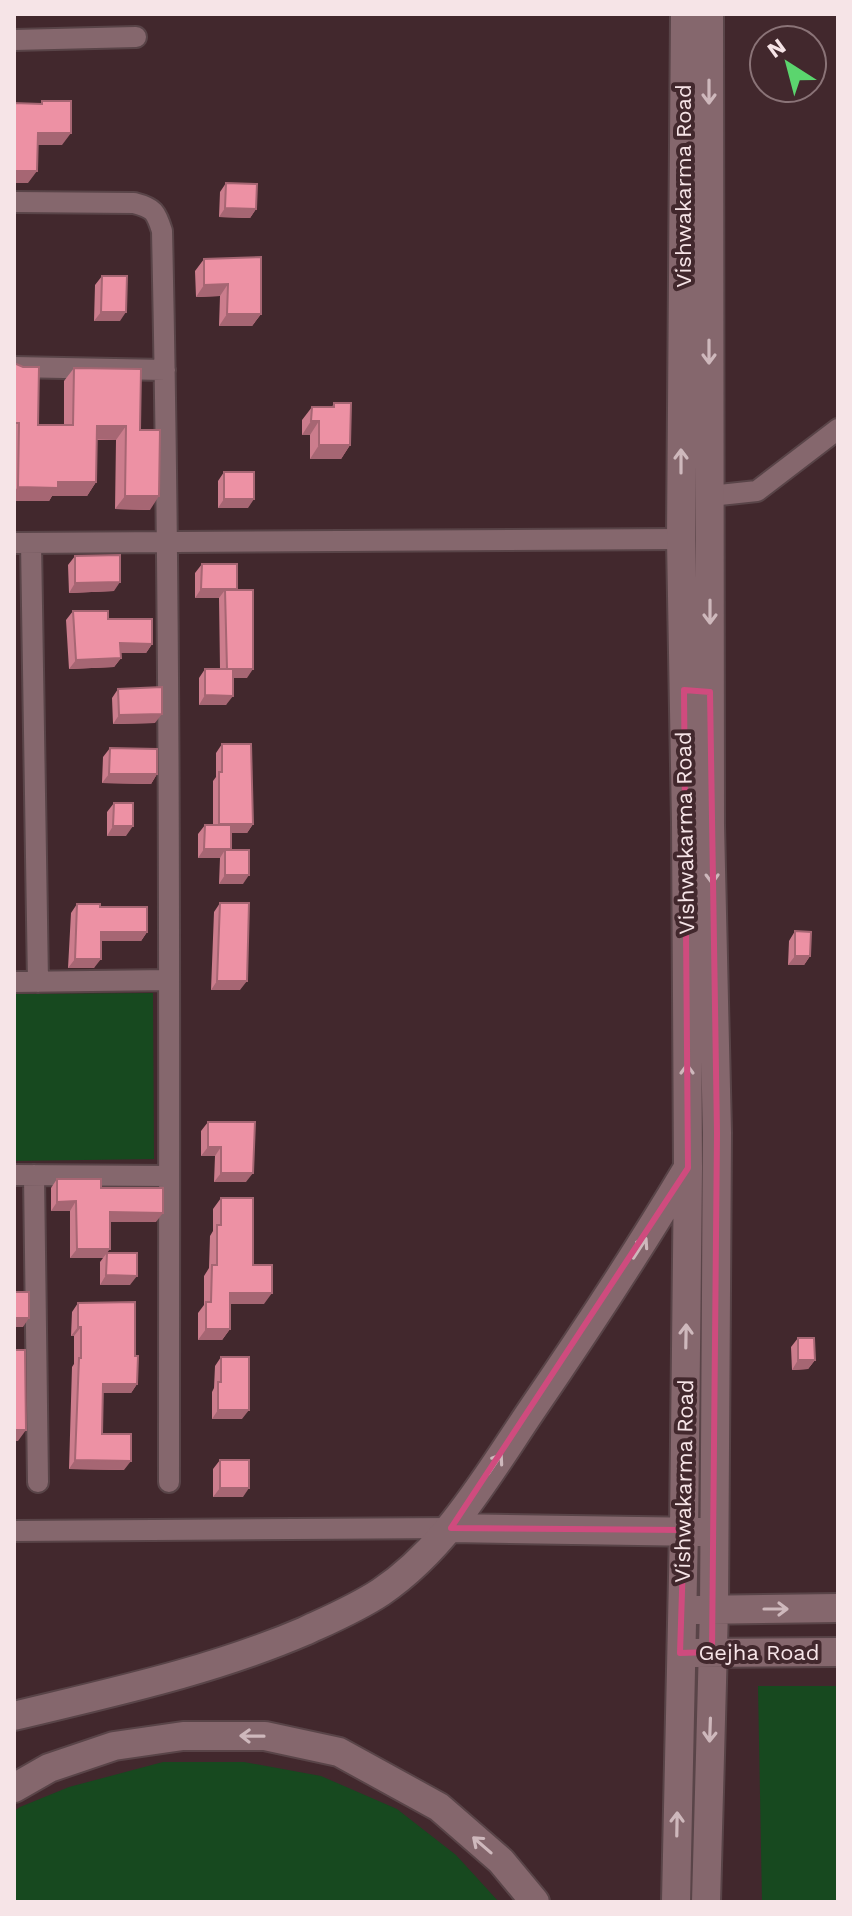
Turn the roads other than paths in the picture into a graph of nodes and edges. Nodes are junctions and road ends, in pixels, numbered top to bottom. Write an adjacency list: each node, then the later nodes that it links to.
1 (685, 14): 10 (main road, Vishwakarma Road, one-way to 1)
2 (709, 14): 9 (main road, Vishwakarma Road, one-way to 9)
3 (136, 37): 4 (street)
4 (14, 40)
5 (14, 202): 7 (street)
6 (14, 367): 7 (street)
7 (165, 370): 11 (street)
8 (838, 429): 9 (street)
9 (710, 496): 13 (main road, Vishwakarma Road, one-way to 13)
10 (681, 539): 11 (street); 13 (main road, Vishwakarma Road)
11 (166, 542): 12 (street); 14 (street)
12 (22, 543): 16 (street)
13 (697, 691): 17 (main road, Vishwakarma Road, one-way to 13); 25 (main road, Vishwakarma Road, one-way to 25)
14 (169, 980): 16 (street); 19 (street)
15 (14, 982): 16 (street)
16 (38, 982)
17 (688, 1168): 22 (main road, one-way to 17); 23 (main road, Vishwakarma Road, one-way to 17)
18 (24, 1175): 19 (street); 20 (street)
19 (169, 1176): 21 (street)
20 (38, 1482)
21 (169, 1482)
22 (451, 1528): 23 (main road); 24 (street); 32 (main road)
23 (684, 1530): 25 (main road); 28 (main road, Vishwakarma Road)
24 (14, 1531)
25 (714, 1533): 27 (main road, Vishwakarma Road)
26 (838, 1608): 27 (main road, Gejha Road, one-way to 26)
27 (714, 1609): 28 (main road, Gejha Road); 29 (main road, Vishwakarma Road)
28 (682, 1610): 31 (main road, Vishwakarma Road)
29 (712, 1652): 30 (main road, Gejha Road); 31 (main road, Gejha Road); 36 (main road, Vishwakarma Road, one-way to 36)
30 (838, 1652)
31 (680, 1653): 35 (main road, Vishwakarma Road, one-way to 31)
32 (14, 1716)
33 (14, 1788): 34 (main road, one-way to 33)
34 (535, 1902)
35 (676, 1902)
36 (706, 1902)

